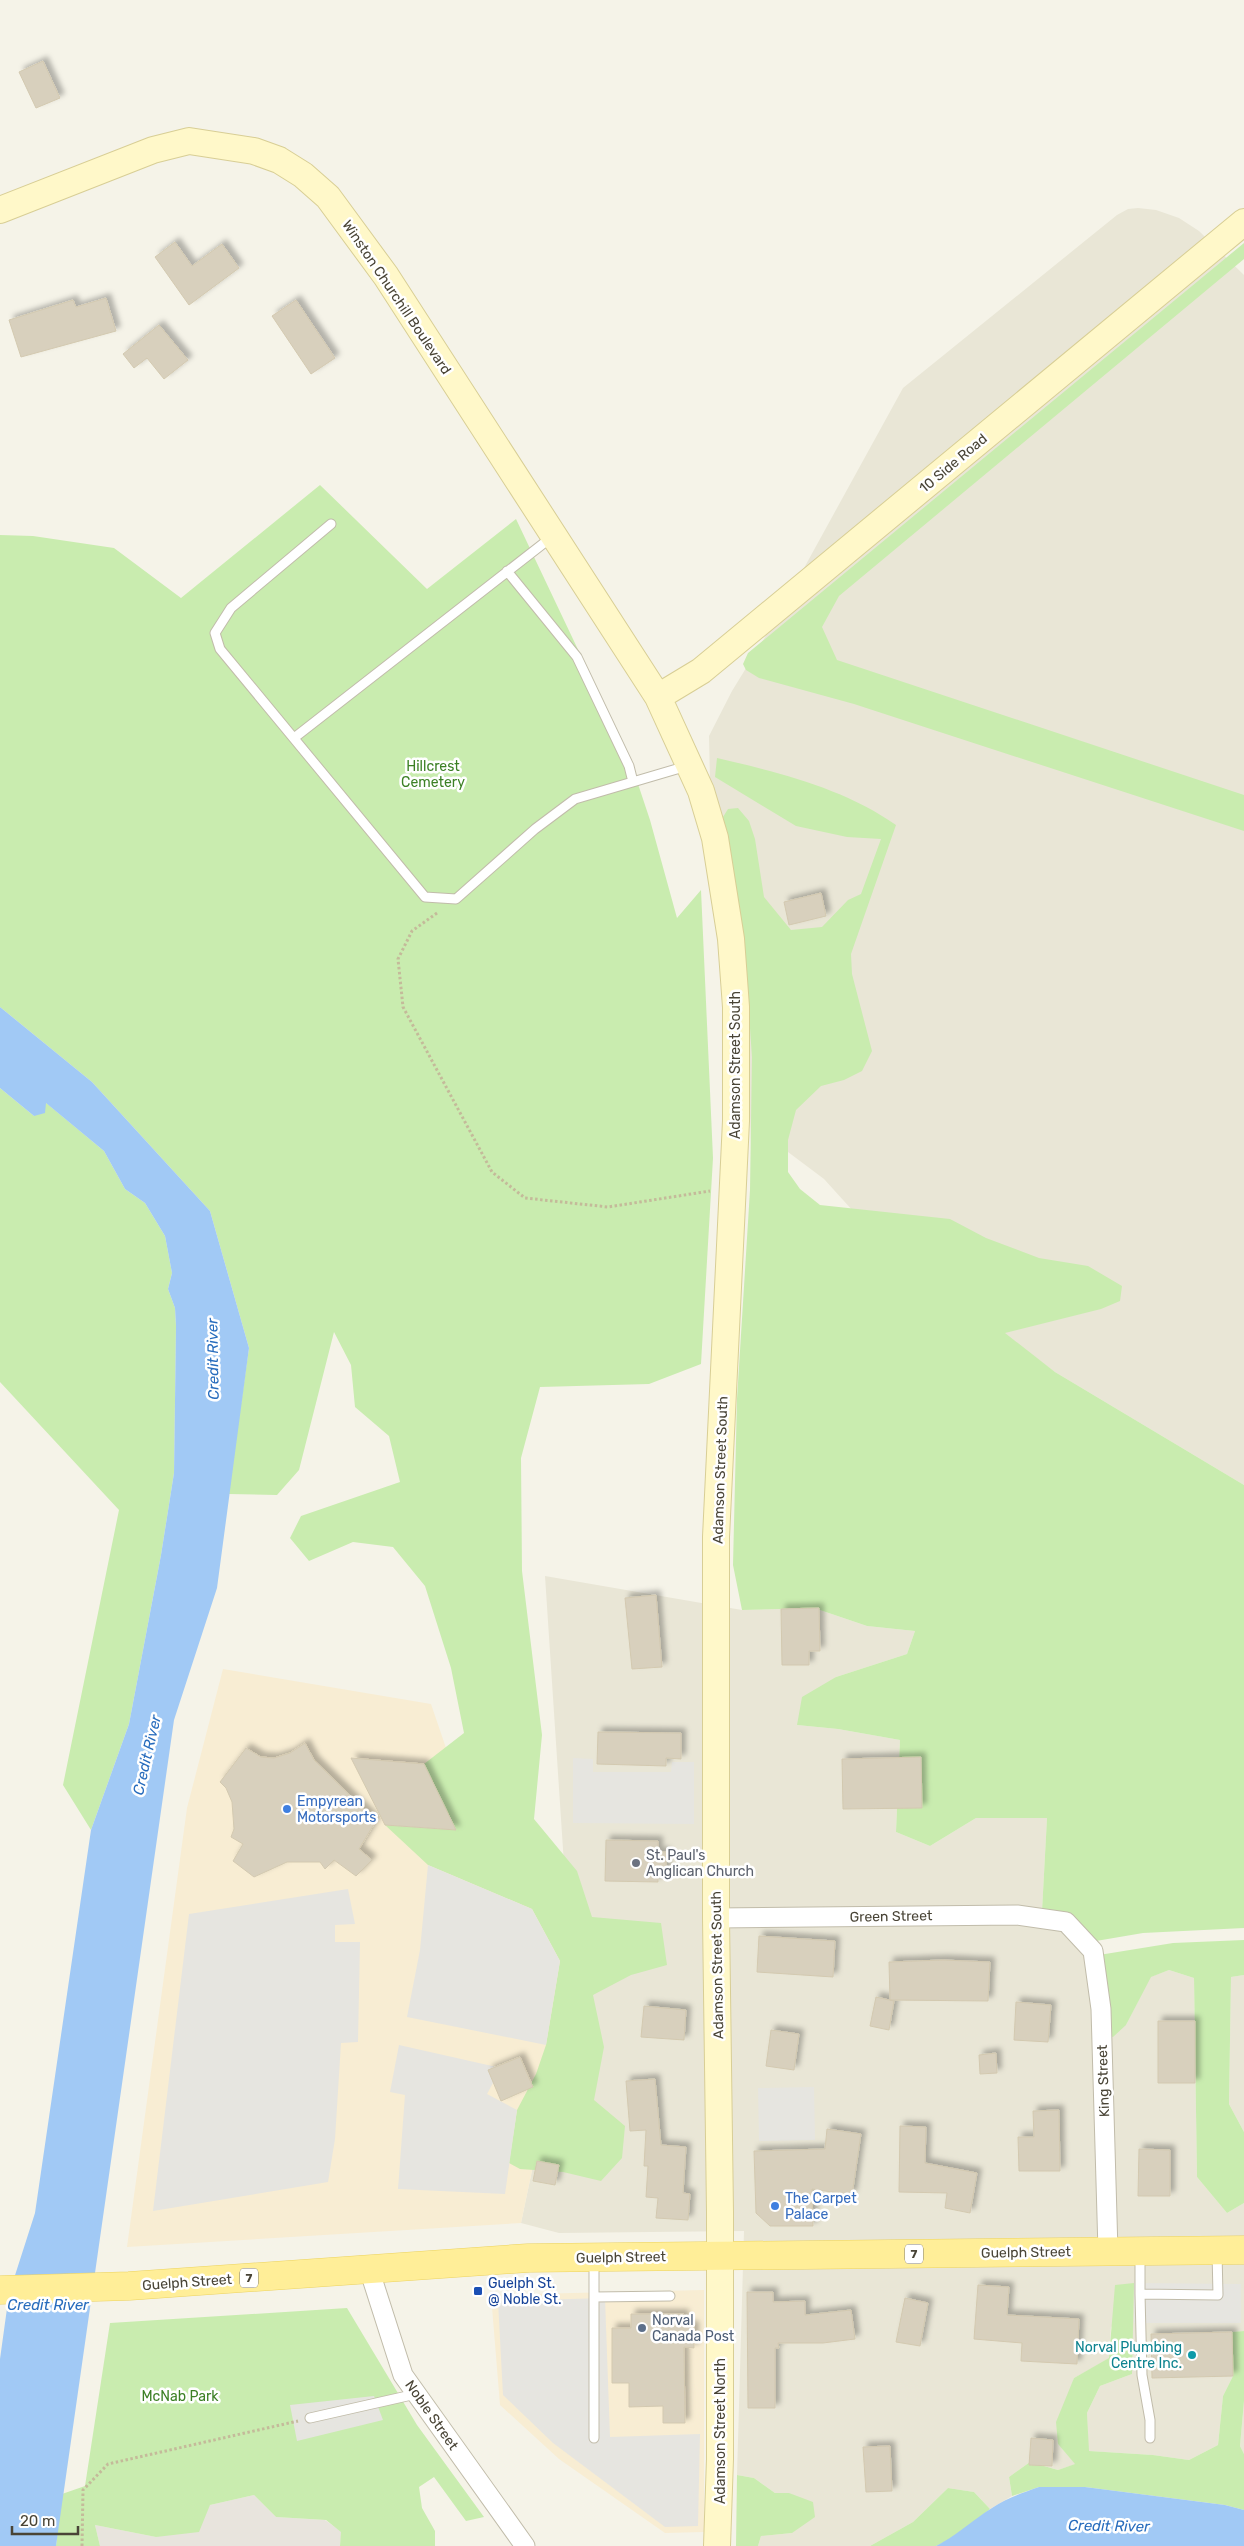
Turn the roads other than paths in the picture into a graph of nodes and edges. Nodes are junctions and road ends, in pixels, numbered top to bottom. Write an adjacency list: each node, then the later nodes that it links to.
1 (0, 210): 4 (main road, Winston Churchill Boulevard)
2 (1244, 222): 6 (main road, 10 Side Road)
3 (331, 524): 7 (lane)
4 (553, 536): 5 (lane); 6 (main road, Winston Churchill Boulevard)
5 (507, 571): 7 (lane); 9 (lane)
6 (658, 697): 8 (main road, Adamson Street South)
7 (294, 738): 9 (lane)
8 (690, 766): 9 (lane); 10 (main road, Adamson Street South)
9 (634, 782)
10 (716, 1918): 11 (street, Green Street); 16 (main road, Adamson Street South)
11 (1066, 1922): 14 (street, King Street)
12 (1217, 2250): 13 (main road, Guelph Street / 7); 15 (main road, Guelph Street / 7); 20 (lane)
13 (1244, 2250)
14 (1108, 2251): 15 (main road, Guelph Street / 7); 16 (main road, Guelph Street / 7)
15 (1140, 2251): 20 (lane)
16 (720, 2256): 17 (main road, Guelph Street / 7); 28 (main road, Adamson Street North)
17 (594, 2257): 18 (main road, Guelph Street / 7); 22 (lane)
18 (370, 2269): 19 (main road, Guelph Street / 7); 23 (street, Noble Street)
19 (0, 2290)
20 (1140, 2294): 26 (lane)
21 (670, 2296): 22 (lane)
22 (595, 2297): 25 (lane)
23 (417, 2394): 24 (lane); 27 (street, Noble Street)
24 (310, 2418)
25 (594, 2438)
26 (1150, 2438)
27 (525, 2546)
28 (717, 2546)

